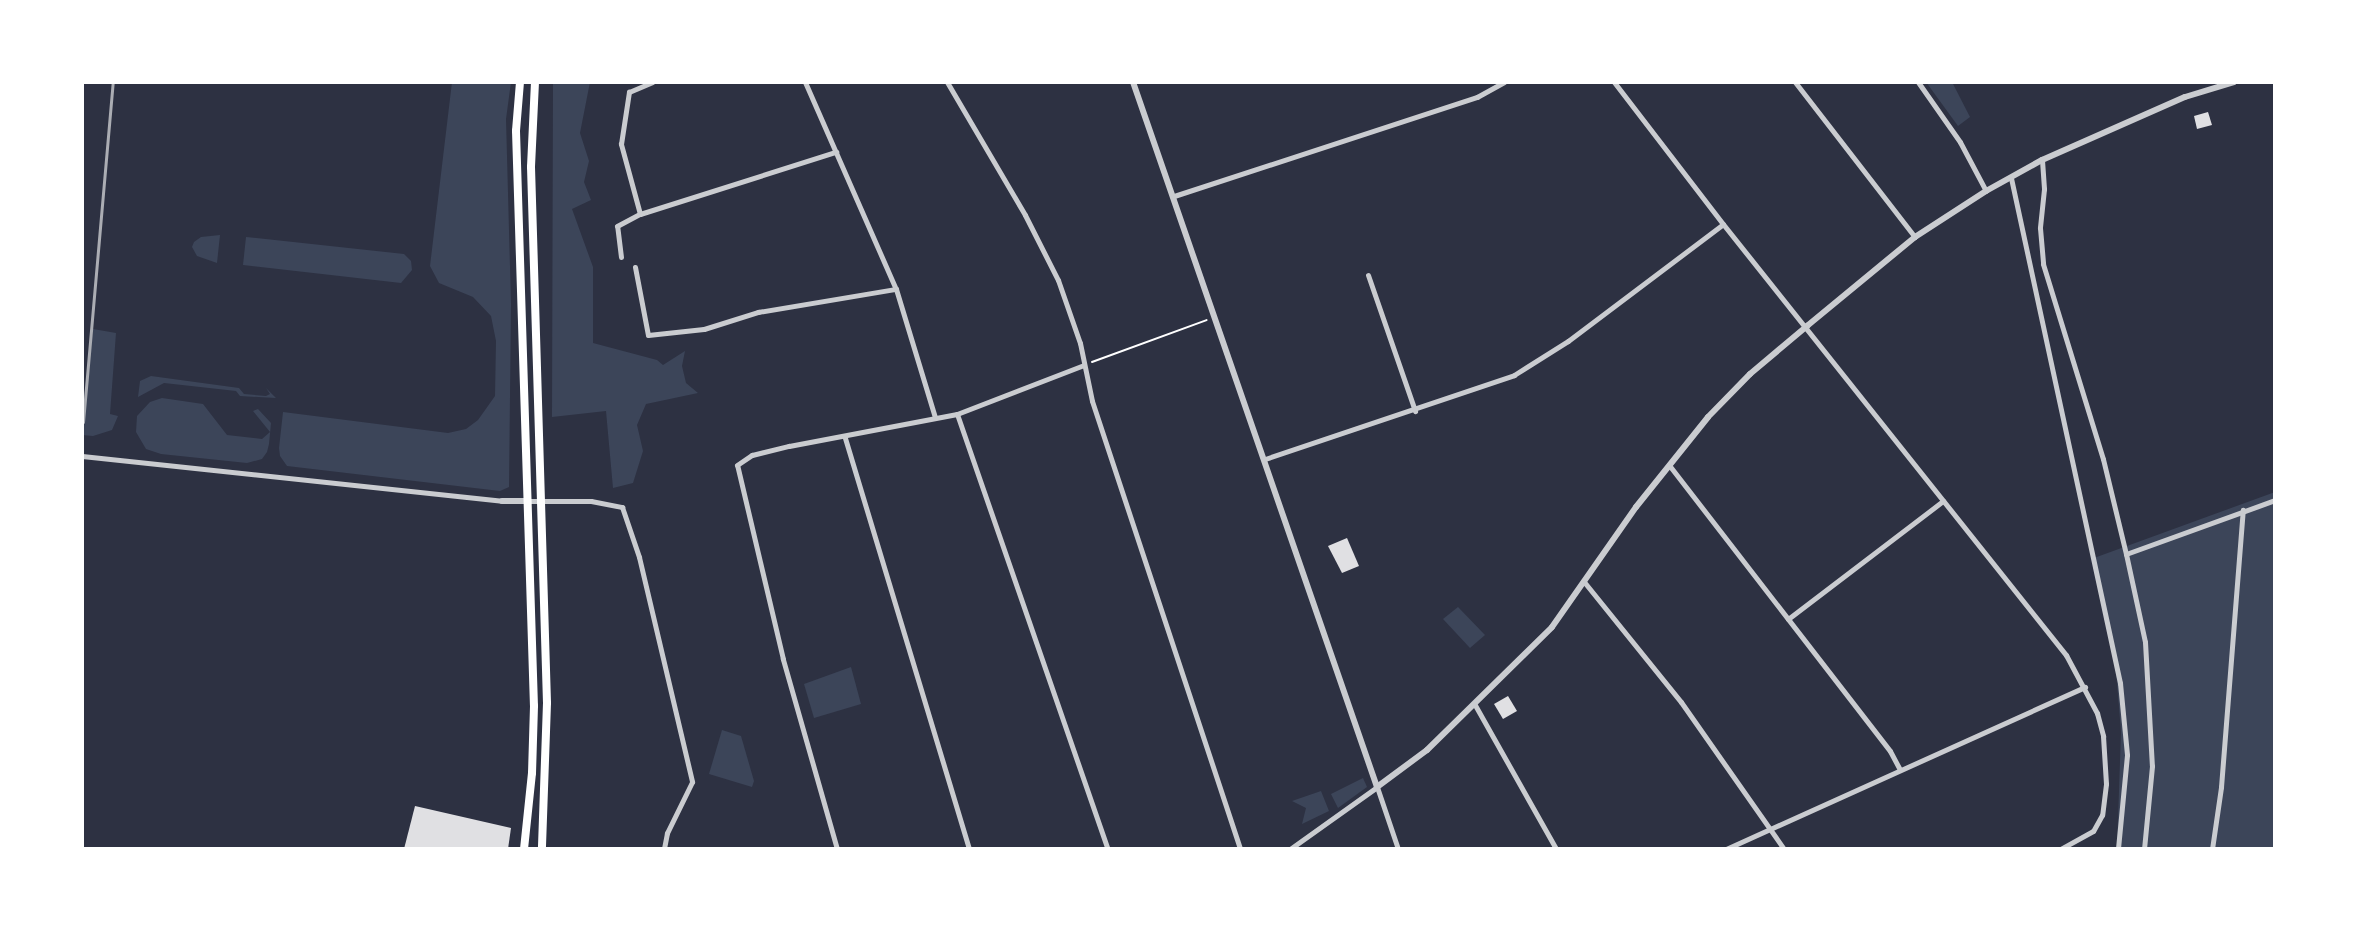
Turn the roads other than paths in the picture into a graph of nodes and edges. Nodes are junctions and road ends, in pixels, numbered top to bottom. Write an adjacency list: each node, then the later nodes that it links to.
1 (520, 82): 35 (main road)
2 (535, 82): 37 (main road)
3 (652, 82): 17 (street)
4 (805, 82): 12 (street)
5 (947, 82): 25 (street)
6 (1133, 82): 16 (street)
7 (1504, 82): 16 (street)
8 (1614, 82): 18 (street)
9 (1795, 82): 19 (street)
10 (1918, 82): 15 (street)
11 (2234, 82): 13 (street)
12 (836, 152): 17 (street); 23 (street)
13 (2042, 160): 14 (street); 39 (street)
14 (2011, 178): 15 (street); 60 (street)
15 (1986, 191): 19 (street)
16 (1174, 196): 31 (street)
17 (640, 214): 20 (street)
18 (1723, 224): 24 (street); 26 (street)
19 (1915, 237): 24 (street)
20 (621, 257)
21 (635, 267): 23 (street)
22 (1368, 275): 26 (street)
23 (896, 289): 28 (street)
24 (1807, 326): 32 (street); 36 (street)
25 (1084, 365): 27 (street); 53 (street)
26 (1415, 411): 31 (street)
27 (957, 414): 28 (street); 52 (street)
28 (935, 417): 29 (street)
29 (845, 438): 50 (street); 51 (street)
30 (82, 456): 34 (street)
31 (1265, 459): 45 (street)
32 (1669, 465): 40 (street); 41 (street)
33 (2275, 500): 38 (street)
34 (502, 501): 35 (street)
35 (528, 501): 37 (street); 47 (main road)
36 (1943, 501): 41 (street); 42 (street)
37 (543, 502): 48 (main road); 49 (street)
38 (2243, 510): 39 (street); 62 (street)
39 (2126, 554): 61 (street)
40 (1585, 583): 43 (street); 46 (street)
41 (1788, 619): 44 (street)
42 (2085, 687): 44 (street); 59 (street)
43 (1475, 705): 45 (street); 56 (street)
44 (1900, 770): 46 (street)
45 (1377, 787): 54 (street); 55 (street)
46 (1769, 829): 57 (street); 58 (street)
47 (524, 849)
48 (542, 849)
49 (664, 849)
50 (837, 849)
51 (969, 849)
52 (1108, 849)
53 (1240, 849)
54 (1290, 849)
55 (1398, 849)
56 (1556, 849)
57 (1726, 849)
58 (1784, 849)
59 (2060, 849)
60 (2118, 849)
61 (2144, 849)
62 (2212, 849)

